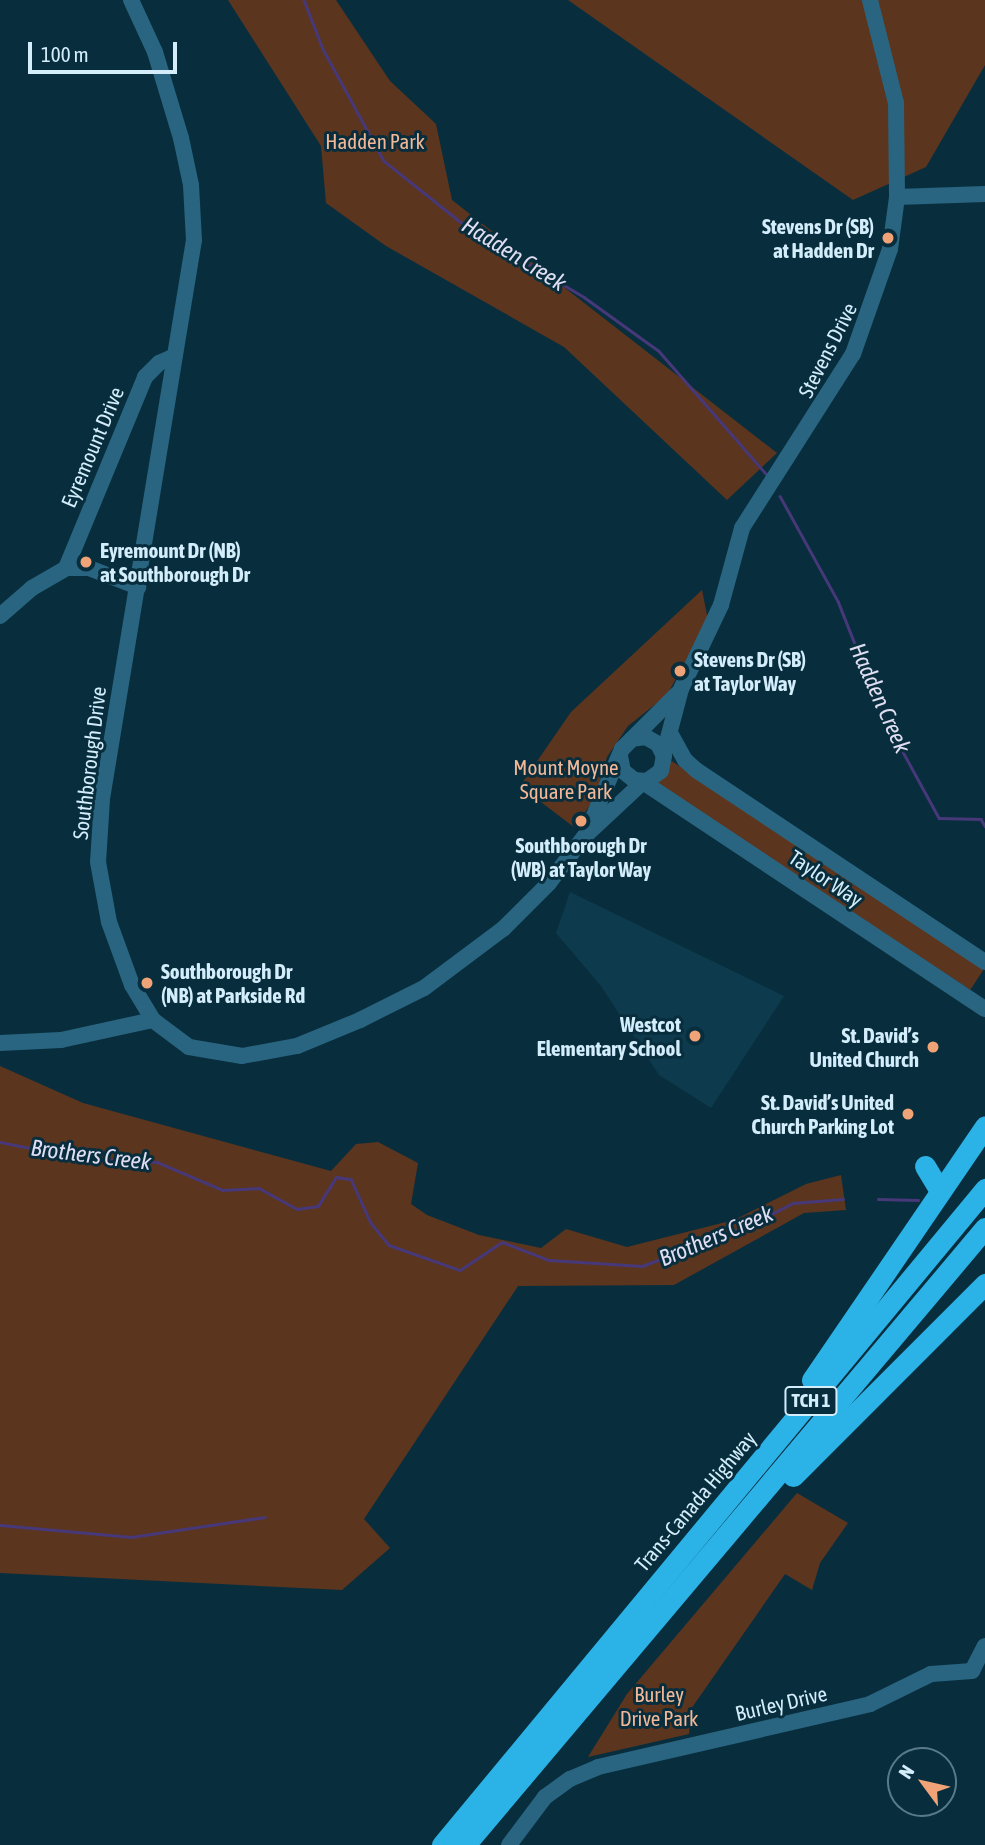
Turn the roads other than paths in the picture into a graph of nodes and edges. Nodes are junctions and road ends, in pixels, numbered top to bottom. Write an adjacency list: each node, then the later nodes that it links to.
1 (131, 0): 5 (street, Southborough Drive)
2 (870, 0): 4 (street, Stevens Drive)
3 (985, 194): 4 (street)
4 (897, 197): 9 (street, Stevens Drive)
5 (175, 356): 6 (street, Eyremount Drive); 7 (street, Southborough Drive)
6 (65, 568): 7 (street); 8 (street)
7 (138, 587): 19 (street, Southborough Drive)
8 (0, 616)
9 (681, 689): 10 (street, Stevens Drive); 11 (street, Stevens Drive)
10 (670, 733): 12 (street, Stevens Drive); 14 (street, Taylor Way)
11 (632, 739): 12 (street); 13 (street)
12 (664, 752): 14 (street, Taylor Way); 15 (street)
13 (620, 756): 15 (street); 16 (street, Southborough Drive)
14 (696, 770): 17 (street, Taylor Way)
15 (643, 782): 16 (street, Southborough Drive); 18 (street, Taylor Way)
16 (584, 837): 19 (street, Southborough Drive)
17 (985, 962)
18 (985, 1009)
19 (153, 1020): 20 (street)
20 (0, 1043)
21 (985, 1126): 23 (highway)
22 (985, 1146): 23 (highway)
23 (958, 1165): 26 (highway)
24 (925, 1166): 26 (highway)
25 (985, 1189): 30 (highway, Trans-Canada Highway / TCH 1)
26 (940, 1191): 30 (highway)
27 (985, 1228): 29 (highway, TCH 1)
28 (985, 1284): 29 (highway)
29 (701, 1565): 33 (highway, TCH 1)
30 (634, 1612): 32 (highway, Trans-Canada Highway / TCH 1)
31 (985, 1646): 34 (street, Burley Drive)
32 (442, 1845)
33 (465, 1845)
34 (509, 1845)

